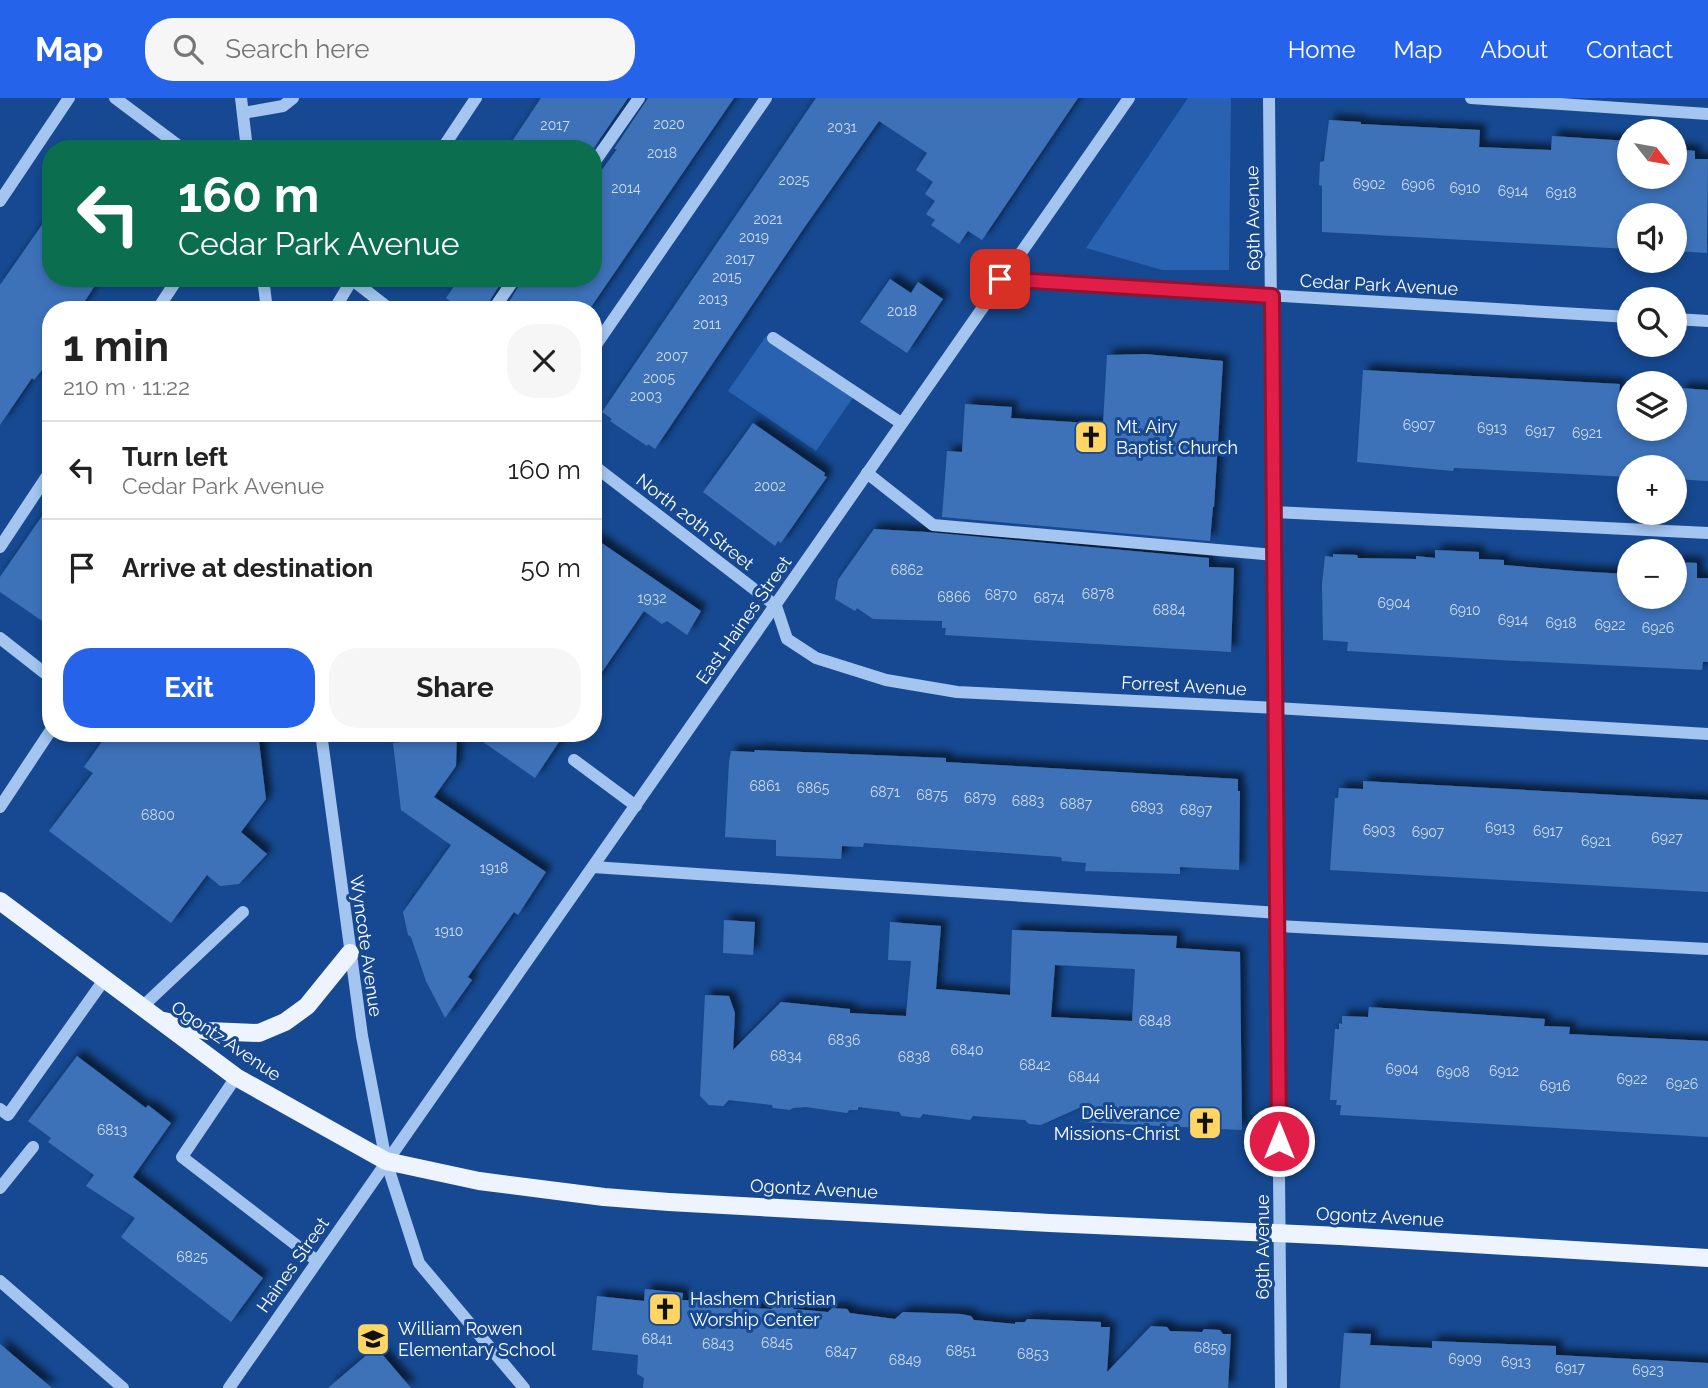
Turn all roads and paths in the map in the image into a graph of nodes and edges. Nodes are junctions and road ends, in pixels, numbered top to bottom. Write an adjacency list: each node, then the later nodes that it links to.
1 (69, 98): 17 (street)
2 (115, 98): 13 (street)
3 (242, 98): 11 (street)
4 (293, 98): 11 (street)
5 (476, 98): 15 (street)
6 (639, 98): 16 (street)
7 (766, 98): 25 (street)
8 (1129, 98): 18 (street, East Haines Street)
9 (1269, 98): 20 (street, 69th Avenue)
10 (1471, 98): 12 (street)
11 (243, 113): 14 (street)
12 (1708, 114)
13 (171, 140)
14 (246, 140)
15 (448, 140)
16 (602, 151)
17 (0, 201)
18 (1000, 279): 20 (street, Cedar Park Avenue); 27 (street, East Haines Street)
19 (362, 287): 21 (street)
20 (1272, 296): 22 (street, Cedar Park Avenue); 31 (street, 69th Avenue)
21 (380, 301)
22 (1617, 316)
23 (1687, 320): 24 (street)
24 (1708, 321)
25 (602, 336)
26 (773, 338): 27 (street)
27 (901, 423): 29 (street, East Haines Street)
28 (602, 472): 35 (street, North 20th Street)
29 (867, 473): 34 (street); 35 (street, East Haines Street)
30 (42, 484): 33 (street)
31 (1274, 512): 32 (street); 34 (street, 69th Avenue)
32 (1708, 533)
33 (0, 547)
34 (1275, 555): 38 (street, 69th Avenue)
35 (776, 606): 38 (street, Forrest Avenue); 43 (street, East Haines Street)
36 (0, 638): 37 (street)
37 (42, 671)
38 (1276, 708): 39 (street, Forrest Avenue); 48 (street, 69th Avenue)
39 (1708, 734)
40 (43, 742): 44 (street)
41 (322, 742): 51 (street, Wyncote Avenue)
42 (574, 760): 43 (street)
43 (636, 806): 45 (street, East Haines Street)
44 (0, 807)
45 (593, 867): 48 (street); 57 (street, East Haines Street)
46 (0, 901): 52 (main road, Ogontz Avenue)
47 (243, 912): 53 (street)
48 (1278, 913): 49 (street, 69th Avenue)
49 (1278, 926): 50 (street); 59 (street, 69th Avenue)
50 (1708, 948)
51 (350, 953): 53 (main road); 57 (street, Wyncote Avenue)
52 (104, 980): 53 (main road, Ogontz Avenue); 55 (street)
53 (148, 1013): 54 (main road, Ogontz Avenue)
54 (236, 1077): 57 (main road, Ogontz Avenue); 61 (street)
55 (0, 1109)
56 (33, 1147): 58 (street)
57 (386, 1161): 59 (main road, Ogontz Avenue); 61 (street, Haines Street); 65 (street, Wyncote Avenue)
58 (0, 1188)
59 (1280, 1233): 60 (main road, Ogontz Avenue); 66 (street, 69th Avenue)
60 (1708, 1258)
61 (317, 1261): 64 (street, Haines Street)
62 (0, 1281): 63 (street)
63 (122, 1388)
64 (229, 1388)
65 (524, 1388)
66 (1282, 1388)

